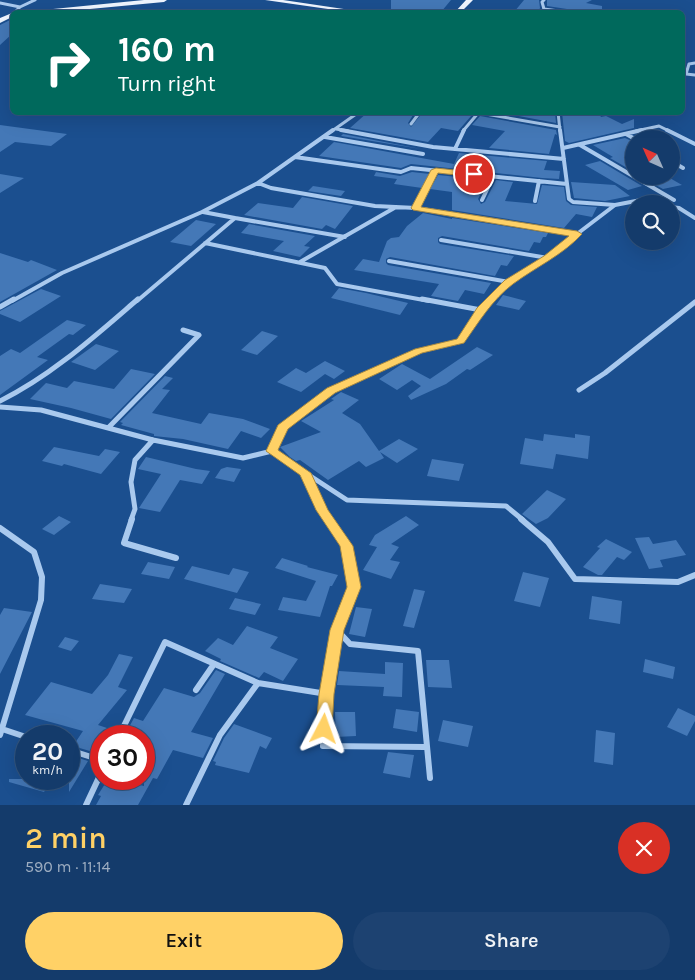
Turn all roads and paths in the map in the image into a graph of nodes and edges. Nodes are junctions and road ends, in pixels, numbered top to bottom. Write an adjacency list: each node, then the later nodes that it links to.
1 (35, 0): 7 (street)
2 (164, 0): 10 (main road)
3 (268, 0): 11 (main road)
4 (470, 0): 12 (main road)
5 (544, 0): 8 (street)
6 (0, 3): 7 (street)
7 (20, 7): 9 (street)
8 (544, 9): 13 (street)
9 (17, 10)
10 (62, 10)
11 (346, 10)
12 (460, 10)
13 (551, 10)
14 (695, 63): 15 (street)
15 (695, 75)
16 (355, 115): 23 (street)
17 (418, 115): 21 (street)
18 (475, 115): 32 (street)
19 (489, 115): 22 (street)
20 (558, 115): 22 (street)
21 (411, 124)
22 (560, 127): 31 (street)
23 (336, 129): 28 (street); 32 (street)
24 (640, 130): 25 (street)
25 (667, 130)
26 (625, 133): 29 (street)
27 (680, 136): 30 (street)
28 (325, 137): 33 (street); 34 (street)
29 (579, 144): 31 (street); 43 (street)
30 (695, 144)
31 (563, 148): 35 (street)
32 (455, 149): 35 (street)
33 (423, 154)
34 (295, 158): 38 (street); 41 (street)
35 (564, 159): 42 (street)
36 (680, 166): 37 (street)
37 (684, 168)
38 (436, 170): 39 (street); 49 (street)
39 (493, 176): 40 (street); 44 (street)
40 (539, 181): 42 (street); 45 (street)
41 (258, 183): 48 (street); 51 (street)
42 (567, 184): 47 (street)
43 (666, 195)
44 (482, 200)
45 (535, 201)
46 (625, 203): 47 (street)
47 (615, 205): 54 (street)
48 (396, 207): 49 (street); 55 (street)
49 (416, 208): 54 (street)
50 (680, 209): 52 (street)
51 (202, 212): 53 (street); 63 (street)
52 (694, 217)
53 (235, 218): 55 (street); 57 (street)
54 (577, 234): 58 (street)
55 (345, 237): 60 (street)
56 (441, 240): 58 (street)
57 (205, 243): 60 (street); 67 (street)
58 (548, 258): 61 (street)
59 (390, 261): 61 (street)
60 (299, 262): 64 (street)
61 (509, 282): 64 (street)
62 (695, 302): 66 (street)
63 (0, 307)
64 (481, 310): 71 (street)
65 (183, 330): 69 (street)
66 (579, 390)
67 (0, 401)
68 (0, 407): 69 (street)
69 (109, 427): 70 (street)
70 (154, 440): 71 (street); 74 (street)
71 (272, 451): 72 (street)
72 (305, 473): 75 (street); 76 (street)
73 (0, 528): 82 (street)
74 (176, 558)
75 (695, 575)
76 (337, 630): 80 (street); 84 (street)
77 (214, 664): 78 (street); 79 (street); 81 (street)
78 (258, 683): 80 (street); 88 (street)
79 (196, 690)
80 (327, 694): 84 (street)
81 (124, 725)
82 (1, 732): 83 (street)
83 (15, 735)
84 (425, 747): 85 (street)
85 (430, 778)
86 (93, 790): 87 (street)
87 (86, 805)
88 (186, 805)

